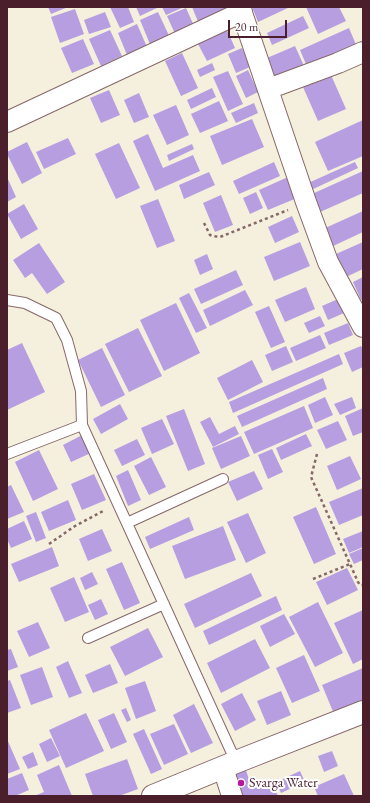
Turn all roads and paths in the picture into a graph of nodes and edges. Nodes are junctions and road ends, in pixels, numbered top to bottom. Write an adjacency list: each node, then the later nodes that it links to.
1 (241, 9): 3 (street); 4 (street)
2 (363, 52): 3 (street)
3 (268, 89): 5 (street)
4 (7, 122)
5 (306, 202): 6 (path); 8 (street)
6 (204, 222)
7 (7, 300): 9 (lane)
8 (363, 327)
9 (82, 425): 10 (lane); 13 (lane)
10 (7, 454)
11 (317, 454): 16 (path)
12 (223, 479): 14 (lane)
13 (118, 503): 14 (lane); 15 (path)
14 (127, 523): 19 (lane)
15 (49, 544)
16 (350, 564): 17 (path); 18 (path)
17 (313, 579)
18 (363, 585)
19 (164, 604): 20 (lane); 22 (lane)
20 (88, 638)
21 (363, 712): 22 (street)
22 (230, 765): 23 (street); 24 (street)
23 (153, 796)
24 (232, 796)

